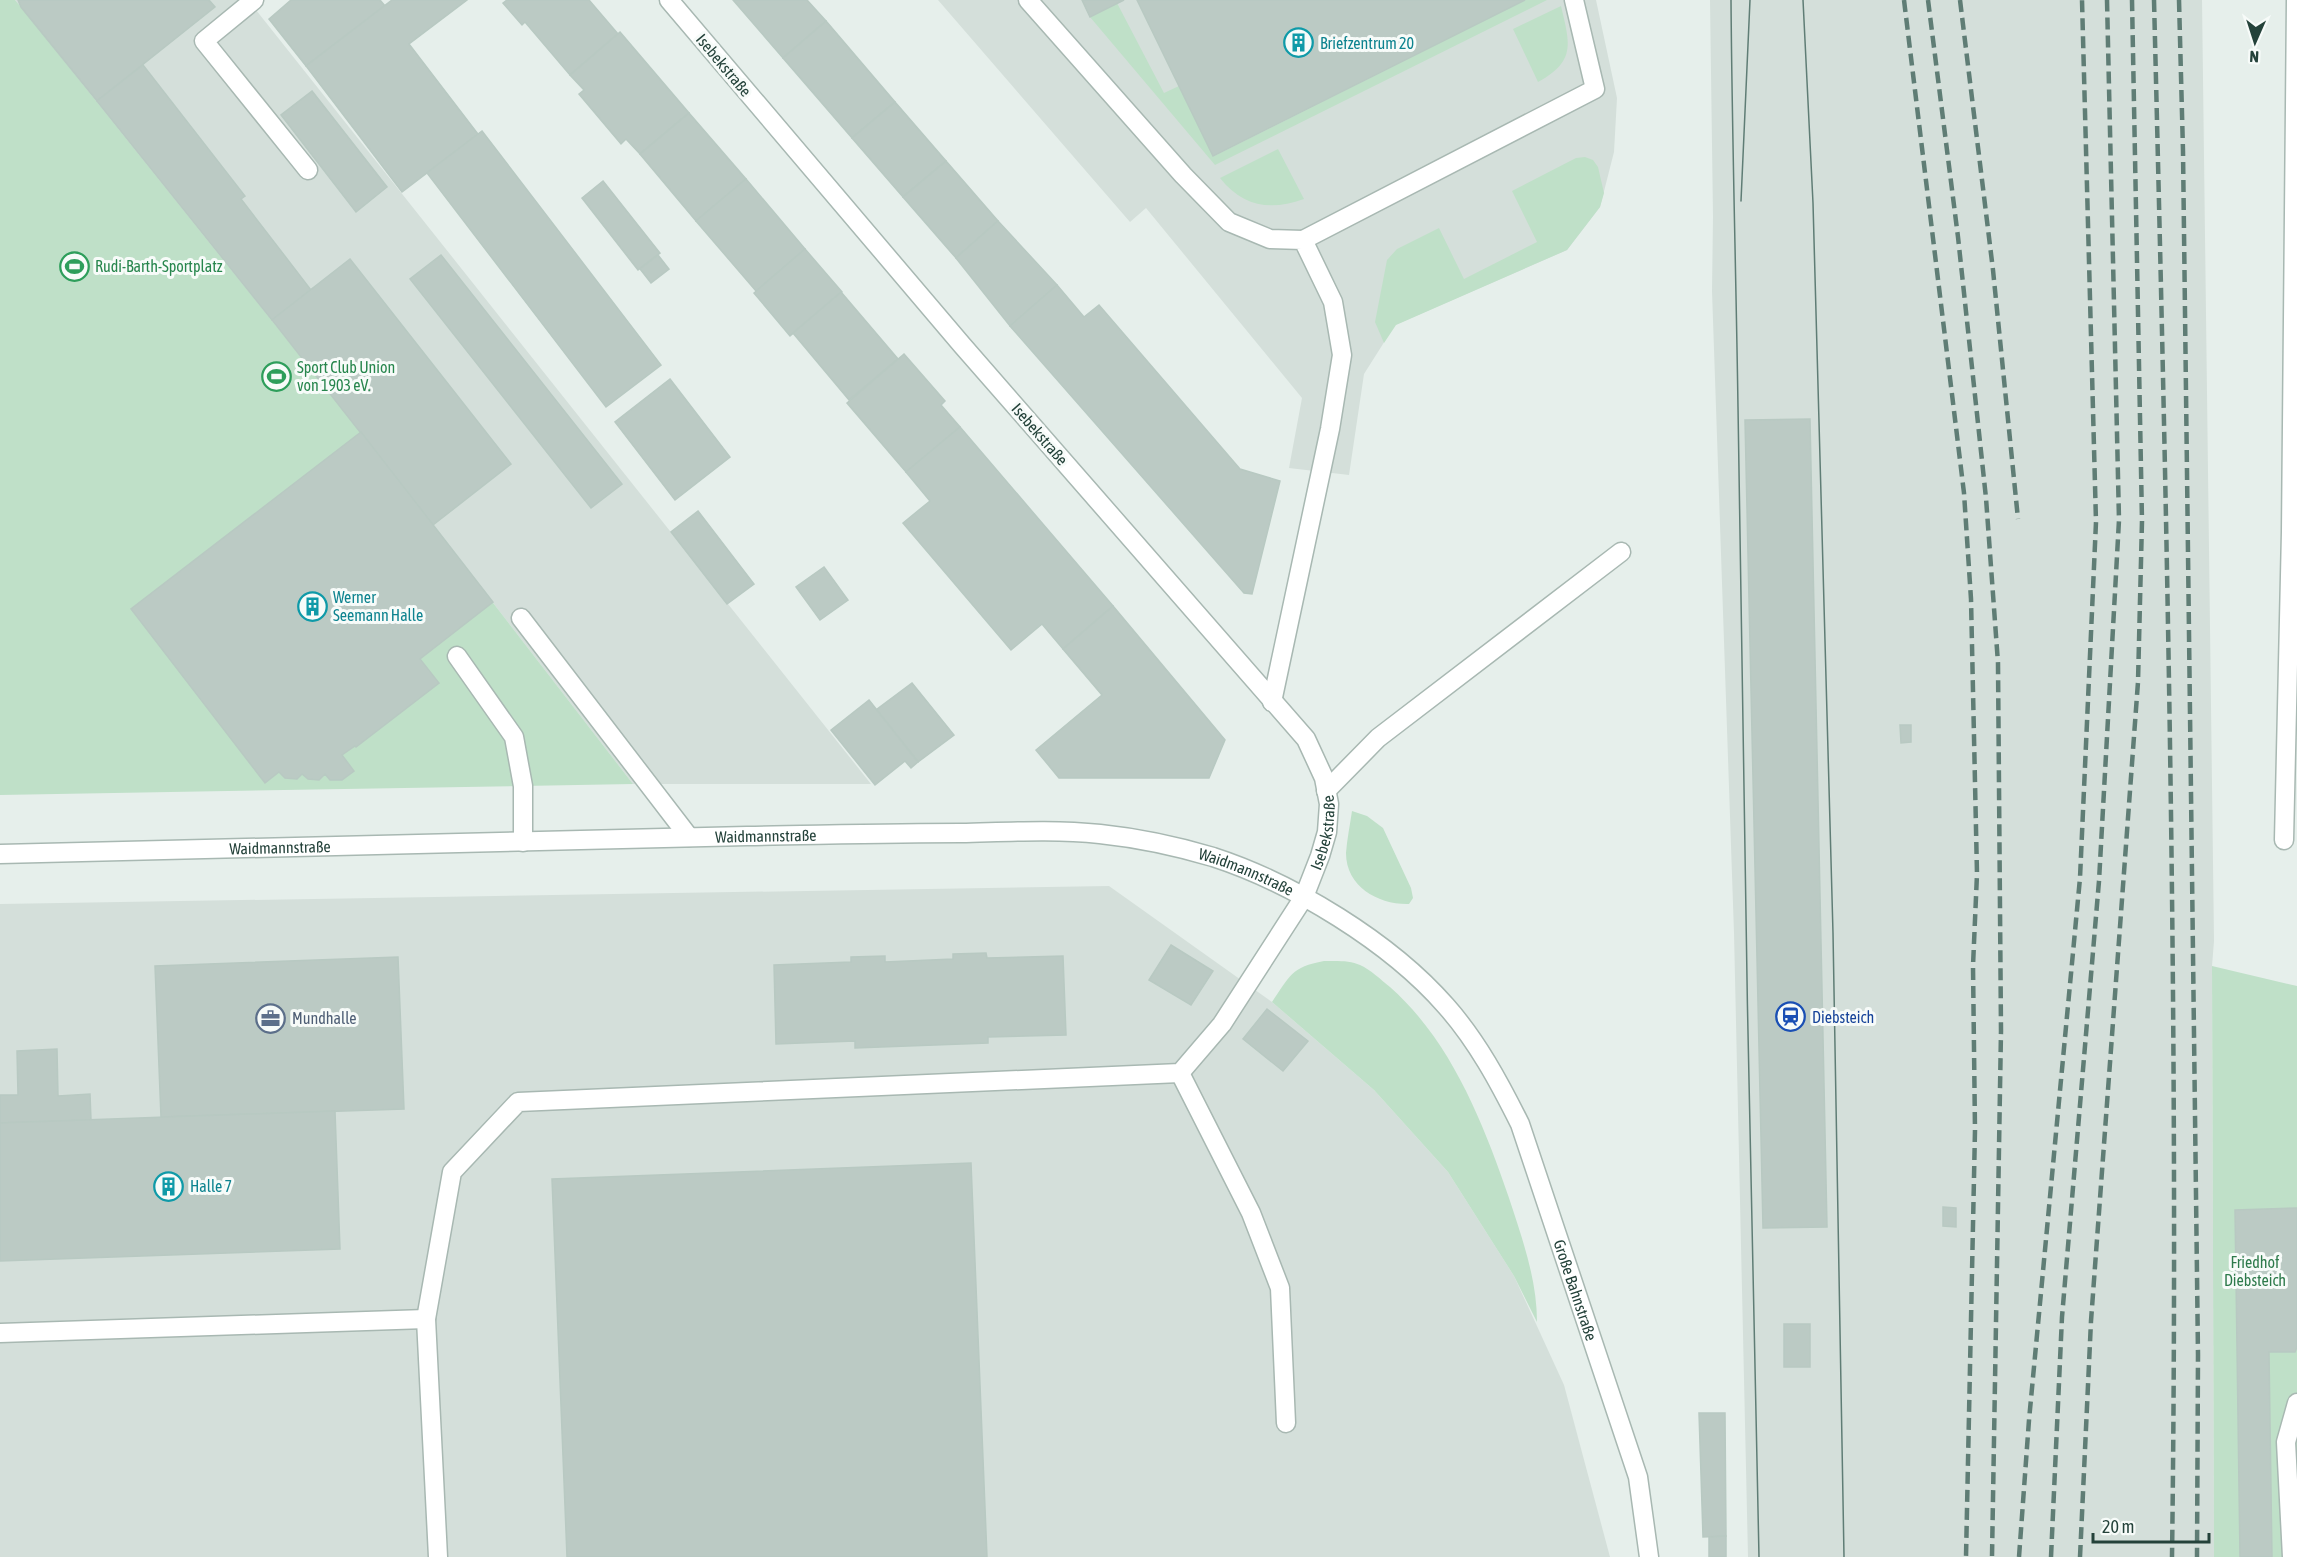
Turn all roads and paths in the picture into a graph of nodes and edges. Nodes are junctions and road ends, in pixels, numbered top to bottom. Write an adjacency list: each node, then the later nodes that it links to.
1 (254, 0): 6 (street)
2 (669, 0): 11 (street, Isebekstraße)
3 (1028, 0): 7 (street)
4 (1574, 0): 7 (street)
5 (2296, 0): 14 (street)
6 (308, 170)
7 (1304, 240): 11 (street)
8 (1621, 552): 12 (street)
9 (521, 618): 13 (street)
10 (457, 656): 15 (street)
11 (1272, 702): 12 (street, Isebekstraße)
12 (1326, 791): 17 (street, Isebekstraße)
13 (689, 837): 15 (street, Waidmannstraße); 17 (street, Waidmannstraße)
14 (2284, 840)
15 (523, 842): 16 (street, Waidmannstraße)
16 (0, 854)
17 (1304, 897): 18 (street, Waidmannstraße); 19 (street, Isebekstraße)
18 (1469, 1035): 25 (street, Große Bahnstraße)
19 (1180, 1073): 20 (street); 23 (street)
20 (426, 1319): 21 (street); 24 (street)
21 (0, 1333)
22 (2297, 1403): 26 (street)
23 (1286, 1423)
24 (438, 1557)
25 (1649, 1557)
26 (2292, 1557)

